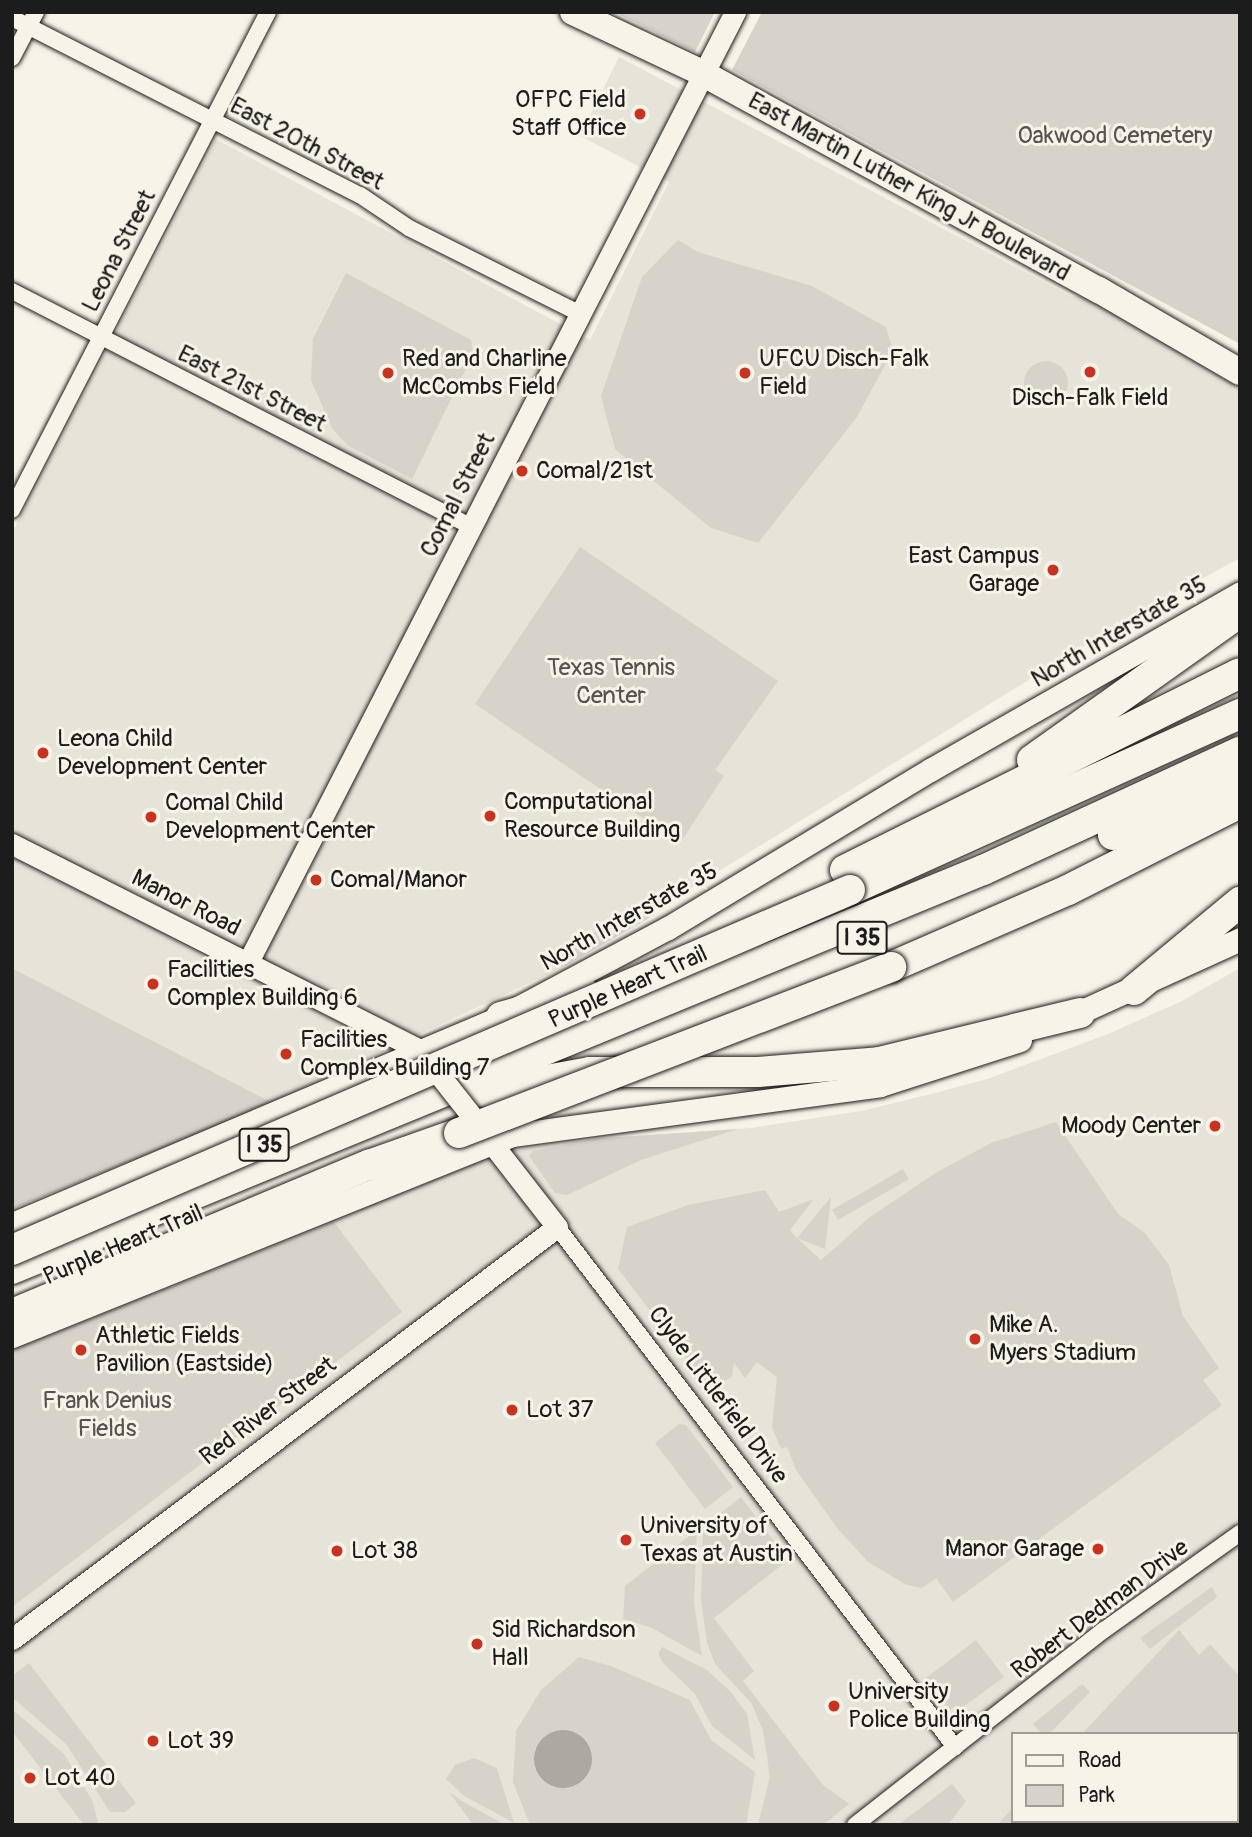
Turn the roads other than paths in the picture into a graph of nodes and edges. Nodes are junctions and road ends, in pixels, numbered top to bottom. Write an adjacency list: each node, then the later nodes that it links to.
1 (268, 12): 8 (street, Leona Street)
2 (573, 12): 7 (main road, East Martin Luther King Jr Boulevard)
3 (735, 12): 7 (street, Comal Street)
4 (12, 18): 5 (street, East 20th Street)
5 (32, 19): 6 (street); 8 (street, East 20th Street)
6 (12, 58)
7 (702, 73): 10 (street, Comal Street); 12 (main road, East Martin Luther King Jr Boulevard)
8 (212, 120): 10 (street, East 20th Street); 11 (street, Leona Street)
9 (12, 291): 11 (street, East 21st Street)
10 (579, 313): 14 (street, Comal Street)
11 (100, 337): 13 (street, Leona Street); 14 (street, East 21st Street)
12 (1240, 372)
13 (12, 510)
14 (472, 527): 28 (street, Comal Street)
15 (1240, 593): 31 (main road, North Interstate 35)
16 (1240, 612): 22 (highway)
17 (1240, 673): 22 (highway)
18 (1240, 715): 24 (highway, I 35)
19 (1240, 752): 25 (highway, Purple Heart Trail / I 35)
20 (1240, 776): 33 (highway, Purple Heart Trail / I 35)
21 (1240, 803): 41 (highway, Purple Heart Trail / I 35, bridge)
22 (953, 814): 24 (highway)
23 (12, 844): 28 (street, Manor Road)
24 (847, 880): 31 (highway, bridge)
25 (954, 881): 31 (highway); 38 (highway, Purple Heart Trail / I 35)
26 (1240, 902): 29 (highway)
27 (1240, 939): 29 (main road)
28 (247, 964): 32 (street, Manor Road)
29 (1134, 990): 30 (main road)
30 (1080, 1013): 33 (highway); 34 (main road)
31 (508, 1027): 32 (main road, North Interstate 35); 37 (highway, Purple Heart Trail / I 35, bridge)
32 (417, 1049): 34 (street, Manor Road, bridge); 35 (main road, North Interstate 35)
33 (481, 1092): 39 (highway, Purple Heart Trail / I 35)
34 (484, 1133): 36 (street, Clyde Littlefield Drive); 40 (main road)
35 (12, 1224)
36 (557, 1227): 45 (street, Red River Street); 46 (street, Clyde Littlefield Drive)
37 (12, 1250)
38 (12, 1269)
39 (12, 1291)
40 (101, 1300): 42 (highway); 43 (main road)
41 (12, 1314)
42 (12, 1328)
43 (12, 1336)
44 (1240, 1533): 46 (street, Robert Dedman Drive)
45 (12, 1639)
46 (955, 1747): 47 (street, Robert Dedman Drive)
47 (855, 1825)

